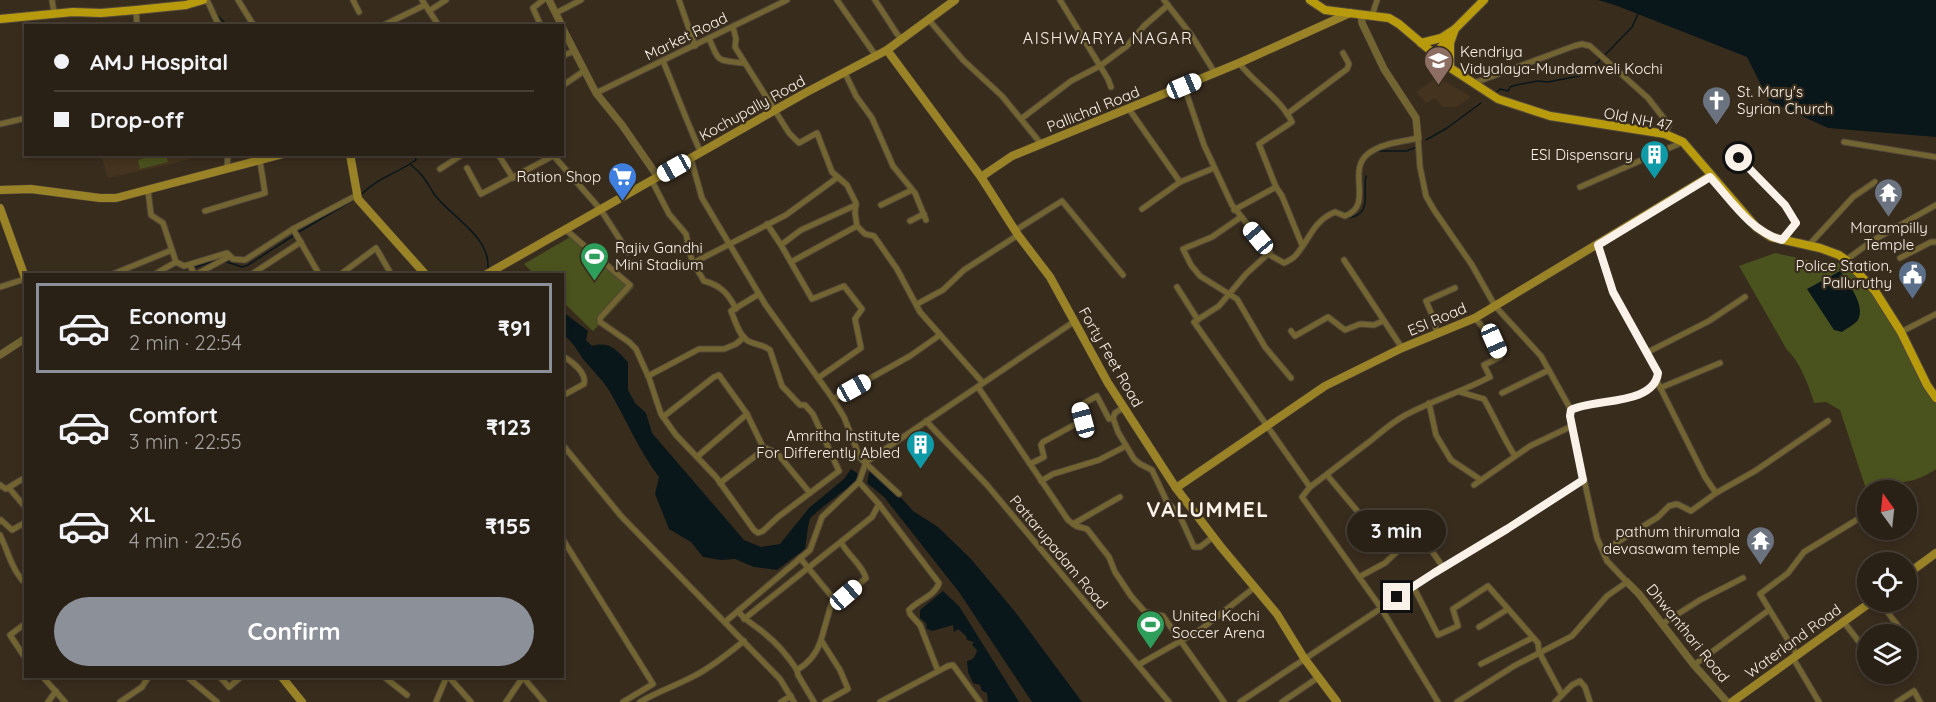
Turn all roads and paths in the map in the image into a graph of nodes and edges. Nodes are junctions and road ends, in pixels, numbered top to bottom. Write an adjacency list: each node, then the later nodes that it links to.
1 (52, 0): 24 (street)
2 (205, 0): 18 (main road); 32 (street)
3 (238, 0): 33 (street)
4 (353, 0): 23 (street)
5 (446, 0): 22 (street)
6 (543, 0): 36 (street)
7 (549, 0): 25 (street)
8 (581, 0): 25 (street)
9 (679, 0): 44 (street)
10 (787, 0): 38 (street, Market Road)
11 (837, 0): 50 (street)
12 (875, 0): 42 (street)
13 (955, 0): 30 (main road, Kochupally Road)
14 (1060, 0): 54 (street)
15 (1310, 0): 26 (main road, Old NH 47)
16 (1377, 0): 28 (street)
17 (1484, 0): 39 (main road)
18 (184, 2): 21 (main road)
19 (423, 2): 22 (street); 34 (street)
20 (1166, 2): 54 (street); 58 (street)
21 (136, 10): 24 (main road); 31 (street)
22 (429, 11): 35 (street)
23 (359, 12)
24 (54, 13): 29 (main road)
25 (556, 13): 37 (street)
26 (1350, 13): 27 (main road, Old NH 47); 53 (main road, Pallichal Road)
27 (1361, 15): 28 (main road, Old NH 47); 71 (street)
28 (1372, 16): 43 (main road, Old NH 47)
29 (0, 19)
30 (928, 20): 42 (main road, Kochupally Road); 68 (street)
31 (137, 24)
32 (218, 24)
33 (253, 24)
34 (385, 24)
35 (438, 24)
36 (540, 24)
37 (561, 24)
38 (733, 27): 41 (street, Market Road); 52 (street)
39 (1455, 29): 43 (main road); 49 (main road); 55 (main road)
40 (564, 30): 46 (street)
41 (709, 38): 44 (street, Market Road); 52 (street)
42 (902, 39): 45 (main road, Kochupally Road)
43 (1421, 43): 49 (main road, Old NH 47)
44 (695, 46): 51 (street, Market Road)
45 (887, 50): 50 (main road, Kochupally Road); 92 (main road, Forty Feet Road)
46 (574, 51): 48 (street); 56 (street)
47 (1343, 53): 66 (street)
48 (564, 55)
49 (1435, 55): 55 (main road, Old NH 47)
50 (876, 56): 57 (main road, Kochupally Road)
51 (663, 61): 63 (street, Market Road); 76 (street)
52 (743, 63): 65 (street)
53 (1239, 63): 58 (main road, Pallichal Road); 66 (street)
54 (1100, 66): 62 (street); 68 (street)
55 (1450, 68): 59 (main road, Old NH 47)
56 (584, 71): 60 (street); 63 (street)
57 (845, 73): 65 (main road, Kochupally Road); 102 (street)
58 (1215, 73): 61 (main road, Pallichal Road)
59 (1472, 84): 70 (main road, Old NH 47); 70 (street)
60 (564, 85)
61 (1184, 86): 64 (main road, Pallichal Road); 88 (street)
62 (1112, 87)
63 (596, 93): 95 (street)
64 (1129, 109): 74 (main road, Pallichal Road); 96 (street)
65 (776, 110): 76 (main road, Kochupally Road); 91 (street)
66 (1287, 114): 99 (street)
67 (24, 118): 69 (street)
68 (1022, 119): 74 (street)
69 (0, 124)
70 (1665, 134): 72 (main road, Old NH 47)
71 (1418, 138): 124 (street); 158 (street)
72 (1683, 142): 93 (main road, Old NH 47); 98 (street)
73 (1844, 142): 84 (street)
74 (1042, 145): 92 (main road, Pallichal Road)
75 (1732, 151): 119 (street)
76 (701, 153): 85 (main road, Kochupally Road)
77 (228, 156): 89 (street)
78 (276, 156): 86 (main road)
79 (350, 156): 103 (main road)
80 (459, 156): 90 (street)
81 (499, 156): 94 (street)
82 (550, 156): 94 (street)
83 (553, 156): 109 (street)
84 (1936, 156)
85 (691, 159): 95 (main road, Kochupally Road); 122 (street)
86 (260, 161): 89 (main road); 111 (street)
87 (467, 168): 94 (street)
88 (1214, 168): 96 (street); 110 (street)
89 (227, 169): 101 (main road)
90 (440, 169)
91 (838, 177): 104 (street); 114 (street)
92 (981, 177): 118 (main road, Forty Feet Road)
93 (1710, 177): 119 (main road, Old NH 47); 125 (main road, ESI Road)
94 (513, 178)
95 (655, 179): 109 (main road, Kochupally Road); 136 (street)
96 (1180, 182): 108 (street)
97 (1875, 182): 126 (street)
98 (1580, 187)
99 (1276, 188): 110 (street); 124 (street)
100 (0, 190): 101 (main road)
101 (148, 190): 127 (street)
102 (912, 190): 105 (street); 113 (street)
103 (357, 197): 116 (street); 147 (main road)
104 (856, 205): 115 (street); 123 (street)
105 (881, 205)
106 (1936, 205): 133 (street)
107 (0, 208): 149 (main road)
108 (1142, 209)
109 (600, 210): 117 (main road, Kochupally Road); 128 (street)
110 (1234, 210): 112 (street)
111 (205, 212)
112 (1241, 218): 129 (street); 155 (street)
113 (910, 221)
114 (767, 225): 122 (street); 123 (street)
115 (857, 226): 135 (street); 157 (street)
116 (293, 229): 120 (street); 130 (street)
117 (566, 230): 138 (main road, Kochupally Road); 177 (street)
118 (1017, 233): 148 (street); 157 (street); 163 (main road, Forty Feet Road)
119 (1782, 240): 126 (main road, Old NH 47)
120 (301, 242): 143 (street); 144 (street)
121 (1936, 242): 131 (street)
122 (729, 243): 136 (street); 154 (street)
123 (781, 245): 135 (street)
124 (1302, 245): 129 (street)
125 (1598, 245): 158 (main road, ESI Road); 172 (street)
126 (1809, 245): 133 (main road, Old NH 47)
127 (172, 250): 134 (street); 139 (street)
128 (628, 252)
129 (1268, 254): 155 (street)
130 (230, 256): 137 (street); 142 (street)
131 (1900, 258)
132 (1344, 260): 164 (street)
133 (1846, 260): 166 (main road, Old NH 47)
134 (176, 262): 137 (street); 140 (street)
135 (791, 262): 178 (street)
136 (693, 263): 159 (street)
137 (190, 265): 141 (street)
138 (491, 272)
139 (115, 273)
140 (157, 273)
141 (195, 273)
142 (198, 273)
143 (254, 273)
144 (318, 273)
145 (342, 273): 146 (street)
146 (391, 273)
147 (424, 273)
148 (1123, 275)
149 (24, 277)
150 (24, 280): 151 (street)
151 (0, 287)
152 (1177, 287): 162 (street)
153 (1455, 288): 167 (street)
154 (759, 294): 159 (street); 178 (street)
155 (1228, 295): 162 (street); 179 (street)
156 (1745, 297): 172 (street)
157 (917, 304): 168 (street)
158 (1495, 306): 161 (main road, ESI Road); 176 (street)
159 (736, 309): 169 (street)
160 (1936, 314): 166 (street)
161 (1475, 318): 167 (main road, ESI Road); 183 (street)
162 (1198, 320): 196 (street)
163 (1075, 321): 181 (street); 189 (main road, Forty Feet Road)
164 (1383, 321): 165 (street); 171 (street)
165 (1291, 331)
166 (1901, 332): 186 (main road, Old NH 47)
167 (1437, 333): 171 (main road, ESI Road)
168 (940, 334): 181 (street); 187 (street)
169 (744, 337): 177 (street); 217 (street)
170 (24, 339): 173 (street)
171 (1402, 348): 196 (main road, ESI Road)
172 (1646, 353): 180 (street)
173 (0, 355)
174 (564, 358): 185 (street)
175 (1720, 363): 182 (street)
176 (1549, 370): 184 (street); 190 (street)
177 (648, 376): 192 (street)
178 (818, 378): 187 (street)
179 (1291, 378)
180 (1657, 381): 182 (street); 190 (street)
181 (980, 385): 194 (street); 204 (street)
182 (1660, 388): 219 (street)
183 (1460, 392): 188 (street); 202 (street)
184 (1502, 393)
185 (564, 395)
186 (1936, 398)
187 (833, 399): 203 (street)
188 (1429, 403): 205 (street); 208 (street)
189 (1124, 407): 193 (street); 216 (main road, Forty Feet Road)
190 (1571, 410): 197 (street)
191 (747, 414): 192 (street); 200 (street); 201 (street)
192 (663, 417): 201 (street)
193 (1113, 418): 199 (street); 204 (street)
194 (926, 421): 203 (street); 267 (street, Pattarupadam Road)
195 (1828, 421): 219 (street)
196 (1265, 426): 214 (street); 216 (main road, ESI Road)
197 (1572, 426): 202 (street); 209 (street)
198 (564, 446): 252 (street)
199 (1126, 446): 210 (street); 228 (street)
200 (763, 447): 211 (street); 217 (street)
201 (698, 456): 211 (street)
202 (1515, 456): 208 (street)
203 (865, 464): 207 (street); 218 (street)
204 (1030, 464): 210 (street)
205 (1327, 475): 214 (street); 231 (street)
206 (24, 478): 215 (street)
207 (860, 480): 221 (street); 234 (street)
208 (1480, 480): 213 (street)
209 (1583, 480): 232 (street); 236 (street)
210 (1041, 481): 226 (street)
211 (720, 483): 217 (street)
212 (0, 485): 215 (street)
213 (1474, 485)
214 (1310, 487): 238 (street)
215 (9, 488): 222 (street)
216 (1176, 488): 228 (main road, Forty Feet Road)
217 (810, 493)
218 (899, 494)
219 (1716, 494): 232 (street)
220 (1120, 497): 226 (street)
221 (879, 504): 230 (street); 269 (street)
222 (24, 506)
223 (1857, 520): 247 (street)
224 (0, 521): 225 (street)
225 (24, 523)
226 (1073, 525): 260 (street)
227 (0, 535): 240 (street)
228 (1213, 537): 243 (main road, Forty Feet Road)
229 (564, 541): 295 (street)
230 (841, 542): 235 (street); 244 (street)
231 (1401, 548): 236 (street); 238 (street)
232 (1603, 551): 241 (street)
233 (1936, 553): 237 (main road)
234 (800, 558): 235 (street); 248 (street)
235 (808, 567): 244 (street); 250 (street)
236 (1443, 567): 242 (street)
237 (1917, 567)
238 (1359, 577): 245 (street)
239 (1743, 578): 254 (street)
240 (24, 582)
241 (1627, 582): 254 (street, Dhwanthari Road); 261 (street)
242 (1413, 586): 245 (street); 246 (street)
243 (1255, 587): 260 (street); 264 (main road, Forty Feet Road)
244 (833, 598): 258 (street)
245 (1381, 608): 264 (street); 307 (street)
246 (1508, 609): 255 (street); 256 (street)
247 (1769, 610): 263 (street); 266 (street)
248 (738, 611): 250 (street); 252 (street)
249 (1857, 612): 251 (main road, Waterland Road)
250 (744, 619): 268 (street)
251 (1843, 621): 257 (street); 263 (main road, Waterland Road)
252 (725, 622): 259 (street)
253 (24, 624): 262 (street)
254 (1662, 624): 266 (street, Dhwanthari Road)
255 (1479, 627)
256 (1532, 638): 261 (street); 265 (street)
257 (1857, 639)
258 (821, 640): 268 (street); 299 (street)
259 (744, 641): 285 (street); 296 (street)
260 (1180, 641): 267 (street); 303 (street)
261 (1539, 652): 284 (street); 308 (street)
262 (24, 655)
263 (1795, 657): 312 (main road, Waterland Road); 313 (street)
264 (1304, 658): 270 (main road, Forty Feet Road); 304 (street)
265 (1481, 664)
266 (1694, 664): 311 (street, Dhwanthari Road)
267 (1138, 665): 302 (street, Pattarupadam Road)
268 (797, 670): 298 (street)
269 (938, 671): 300 (street); 301 (street)
270 (1319, 677): 305 (street); 306 (main road, Forty Feet Road)
271 (44, 678): 282 (street)
272 (148, 678): 288 (street)
273 (189, 678): 289 (street)
274 (221, 678): 275 (street)
275 (240, 678)
276 (283, 678): 290 (main road)
277 (386, 678): 283 (street)
278 (447, 678): 291 (street)
279 (450, 678): 292 (street)
280 (521, 678): 293 (street)
281 (523, 678): 294 (street)
282 (56, 691): 286 (street); 287 (street)
283 (407, 695)
284 (1562, 695): 309 (street); 310 (street)
285 (792, 699): 297 (street)
286 (48, 702)
287 (65, 702)
288 (120, 702)
289 (217, 702)
290 (302, 702)
291 (436, 702)
292 (471, 702)
293 (506, 702)
294 (544, 702)
295 (623, 702)
296 (640, 702)
297 (781, 702)
298 (814, 702)
299 (825, 702)
300 (880, 702)
301 (980, 702)
302 (1169, 702)
303 (1224, 702)
304 (1240, 702)
305 (1282, 702)
306 (1337, 702)
307 (1438, 702)
308 (1456, 702)
309 (1555, 702)
310 (1590, 702)
311 (1727, 702)
312 (1732, 702)
313 (1819, 702)
314 (1897, 702): 315 (street)
315 (1920, 702)

